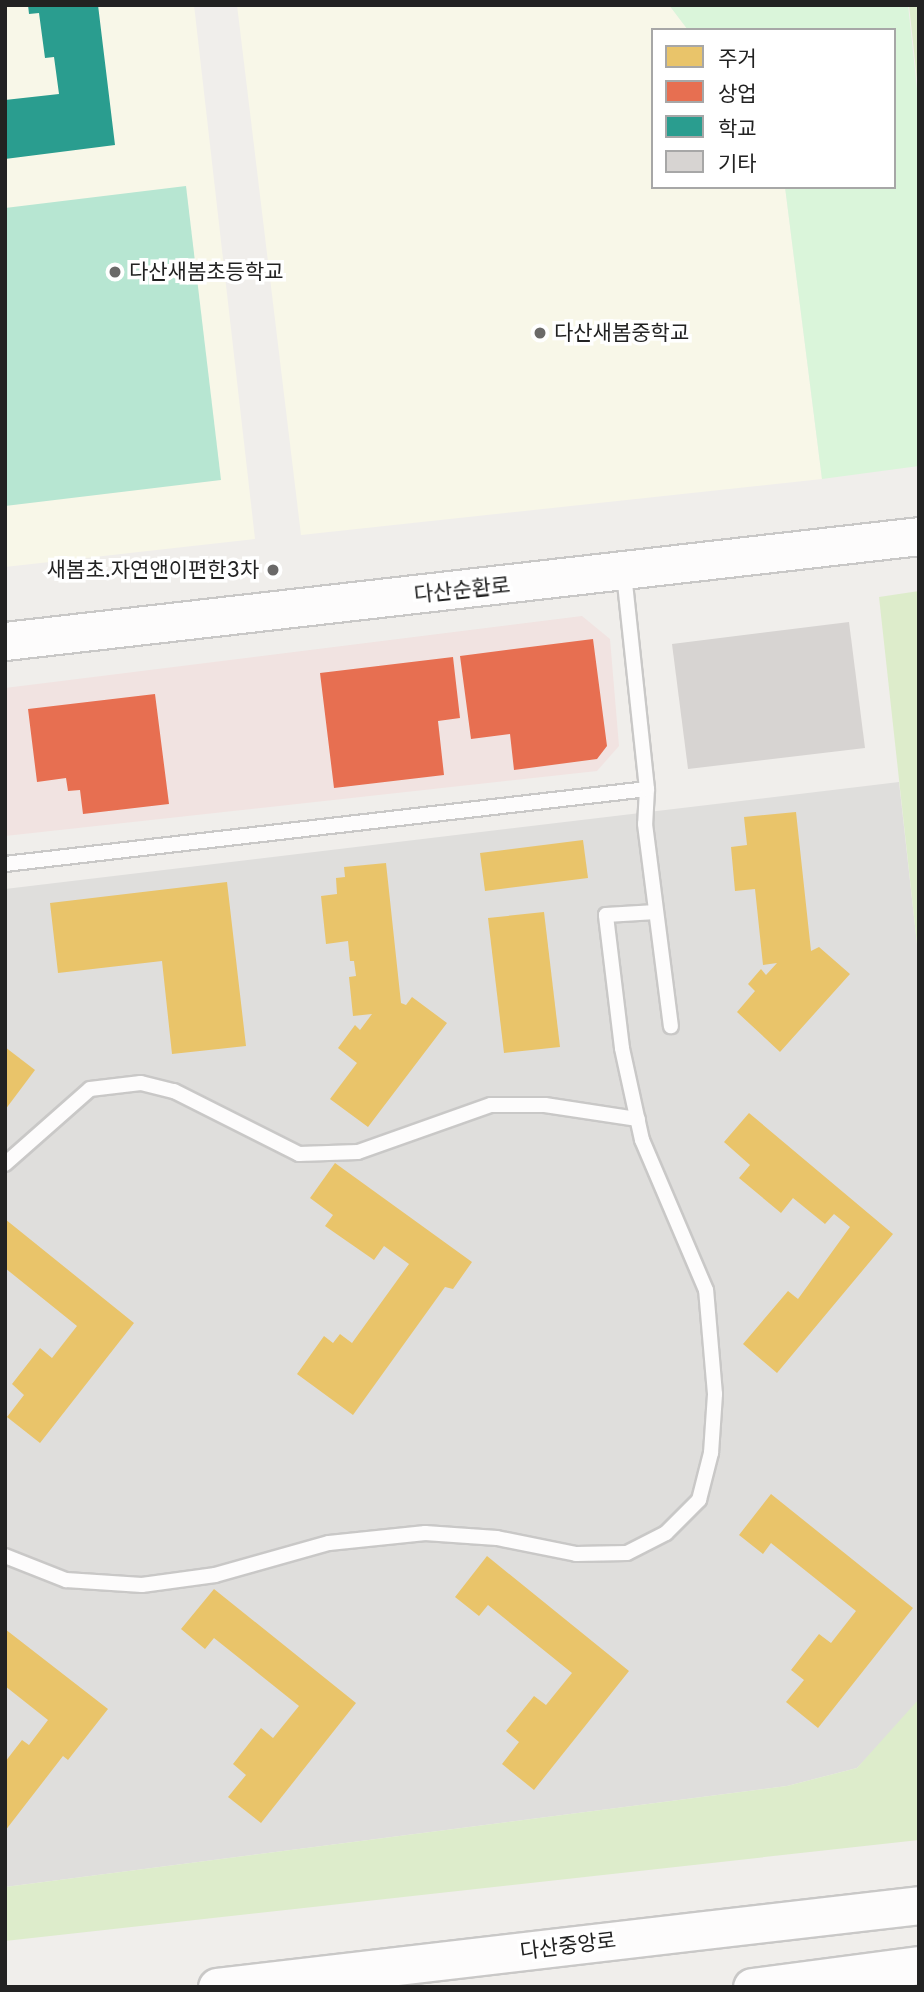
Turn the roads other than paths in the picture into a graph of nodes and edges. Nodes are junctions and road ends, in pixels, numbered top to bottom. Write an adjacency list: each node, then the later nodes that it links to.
1 (919, 536): 2 (street, 다산순환로)
2 (624, 573): 3 (street, 다산순환로); 4 (lane)
3 (5, 641)
4 (647, 789): 5 (lane); 6 (lane)
5 (5, 864)
6 (656, 912): 7 (lane); 8 (lane)
7 (670, 1026)
8 (638, 1119): 9 (lane); 10 (lane)
9 (5, 1164)
10 (5, 1556)
11 (919, 1905): 13 (street, 다산중앙로)
12 (919, 1965): 14 (street)
13 (217, 1987)
14 (752, 1987)

